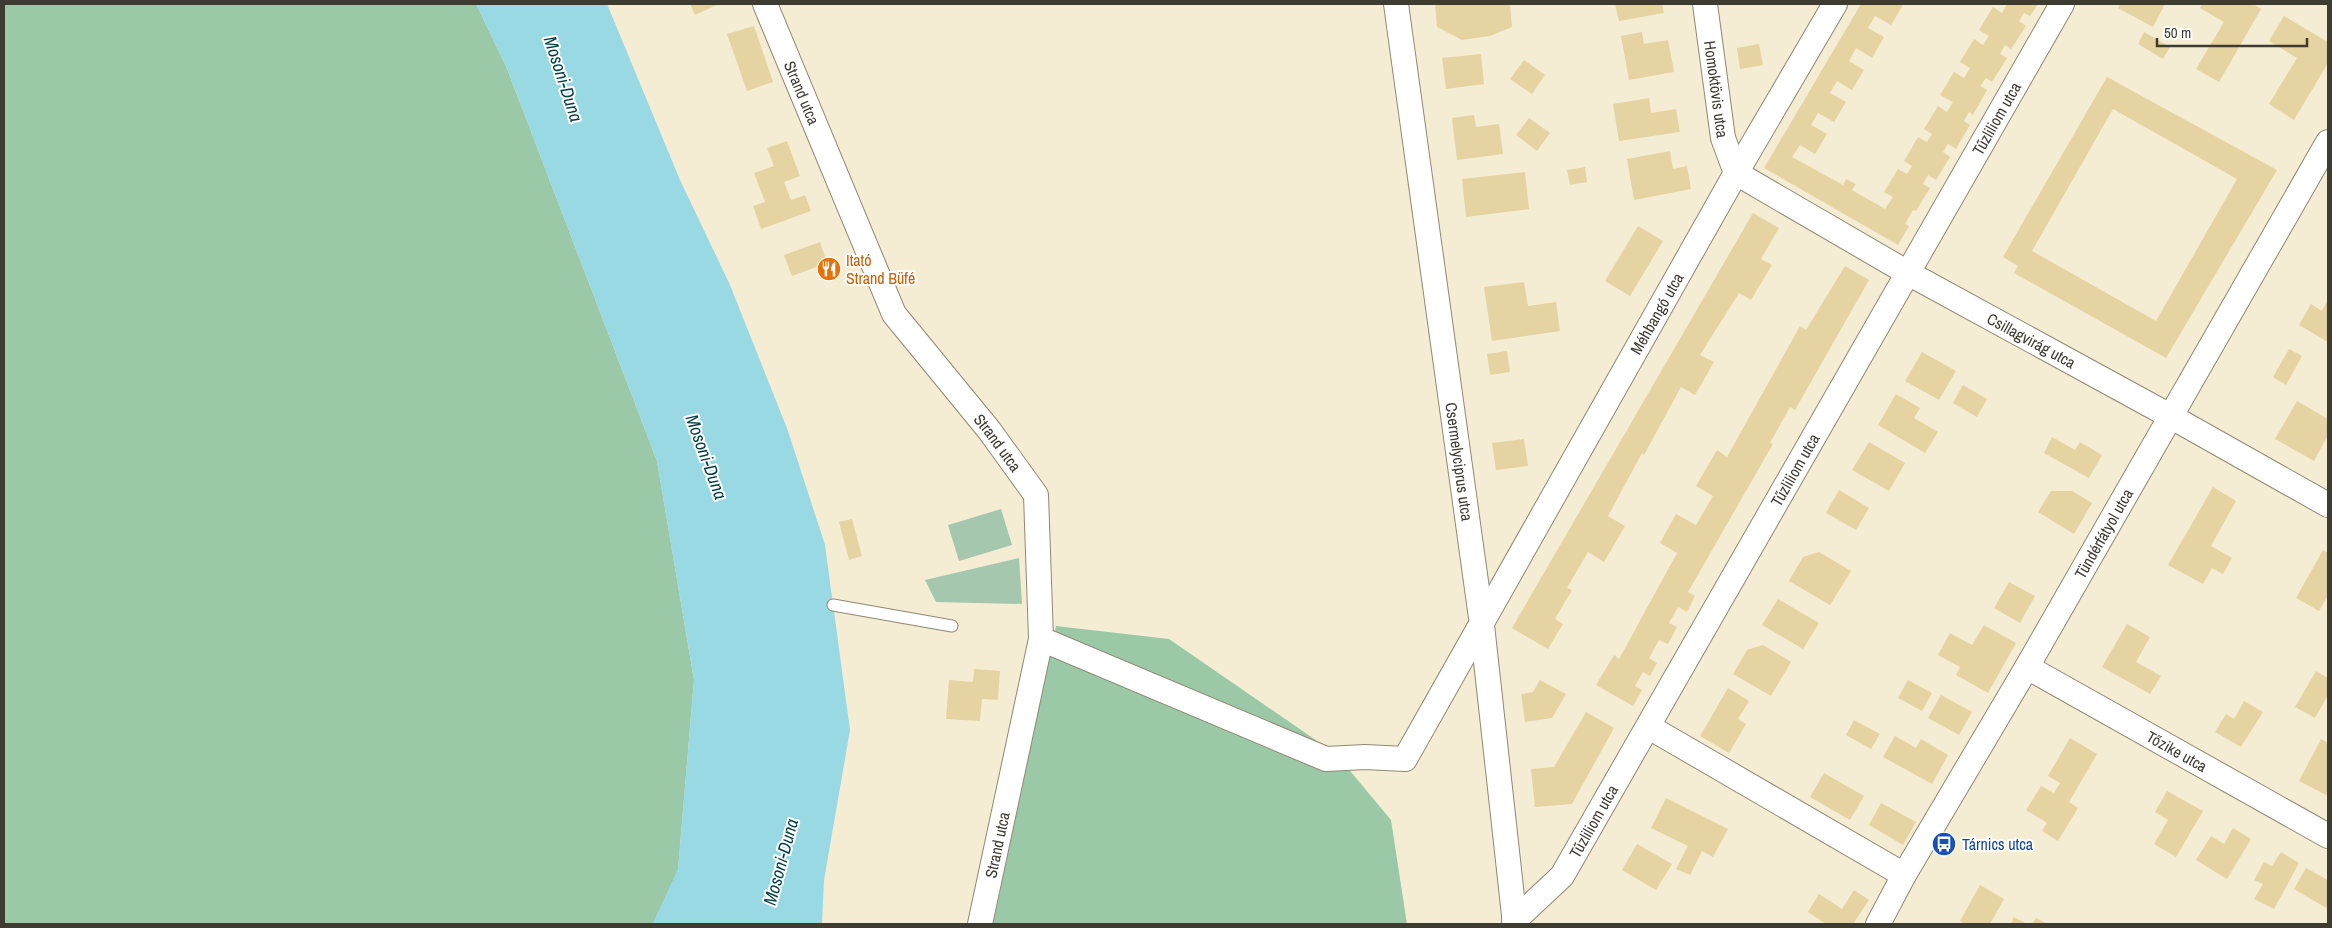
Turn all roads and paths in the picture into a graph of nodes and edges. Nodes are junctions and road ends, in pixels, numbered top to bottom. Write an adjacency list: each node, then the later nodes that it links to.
1 (766, 4): 14 (street, Strand utca)
2 (1396, 4): 12 (street, Csermelyciprus utca)
3 (1704, 4): 7 (street, Homoktövis utca)
4 (1835, 4): 7 (street, Méhbangó utca)
5 (2062, 4): 8 (street, Tűzliliom utca)
6 (2328, 142): 9 (street, Tündérfátyol utca)
7 (1736, 173): 8 (street, Csillagvirág utca); 12 (street, Méhbangó utca)
8 (1908, 273): 9 (street, Csillagvirág utca); 16 (street, Tűzliliom utca)
9 (2170, 416): 10 (street, Csillagvirág utca); 15 (street, Tündérfátyol utca)
10 (2328, 505)
11 (833, 605): 13 (lane)
12 (1482, 625): 14 (street, Méhbangó utca); 19 (street, Csermelyciprus utca)
13 (952, 626)
14 (1041, 639): 20 (street, Strand utca)
15 (2027, 667): 17 (street, Tőzike utca); 18 (street, Tündérfátyol utca)
16 (1649, 728): 18 (street); 19 (street, Tűzliliom utca)
17 (2328, 836)
18 (1904, 875): 21 (street, Tündérfátyol utca)
19 (1514, 923)
20 (980, 924)
21 (1878, 924)

